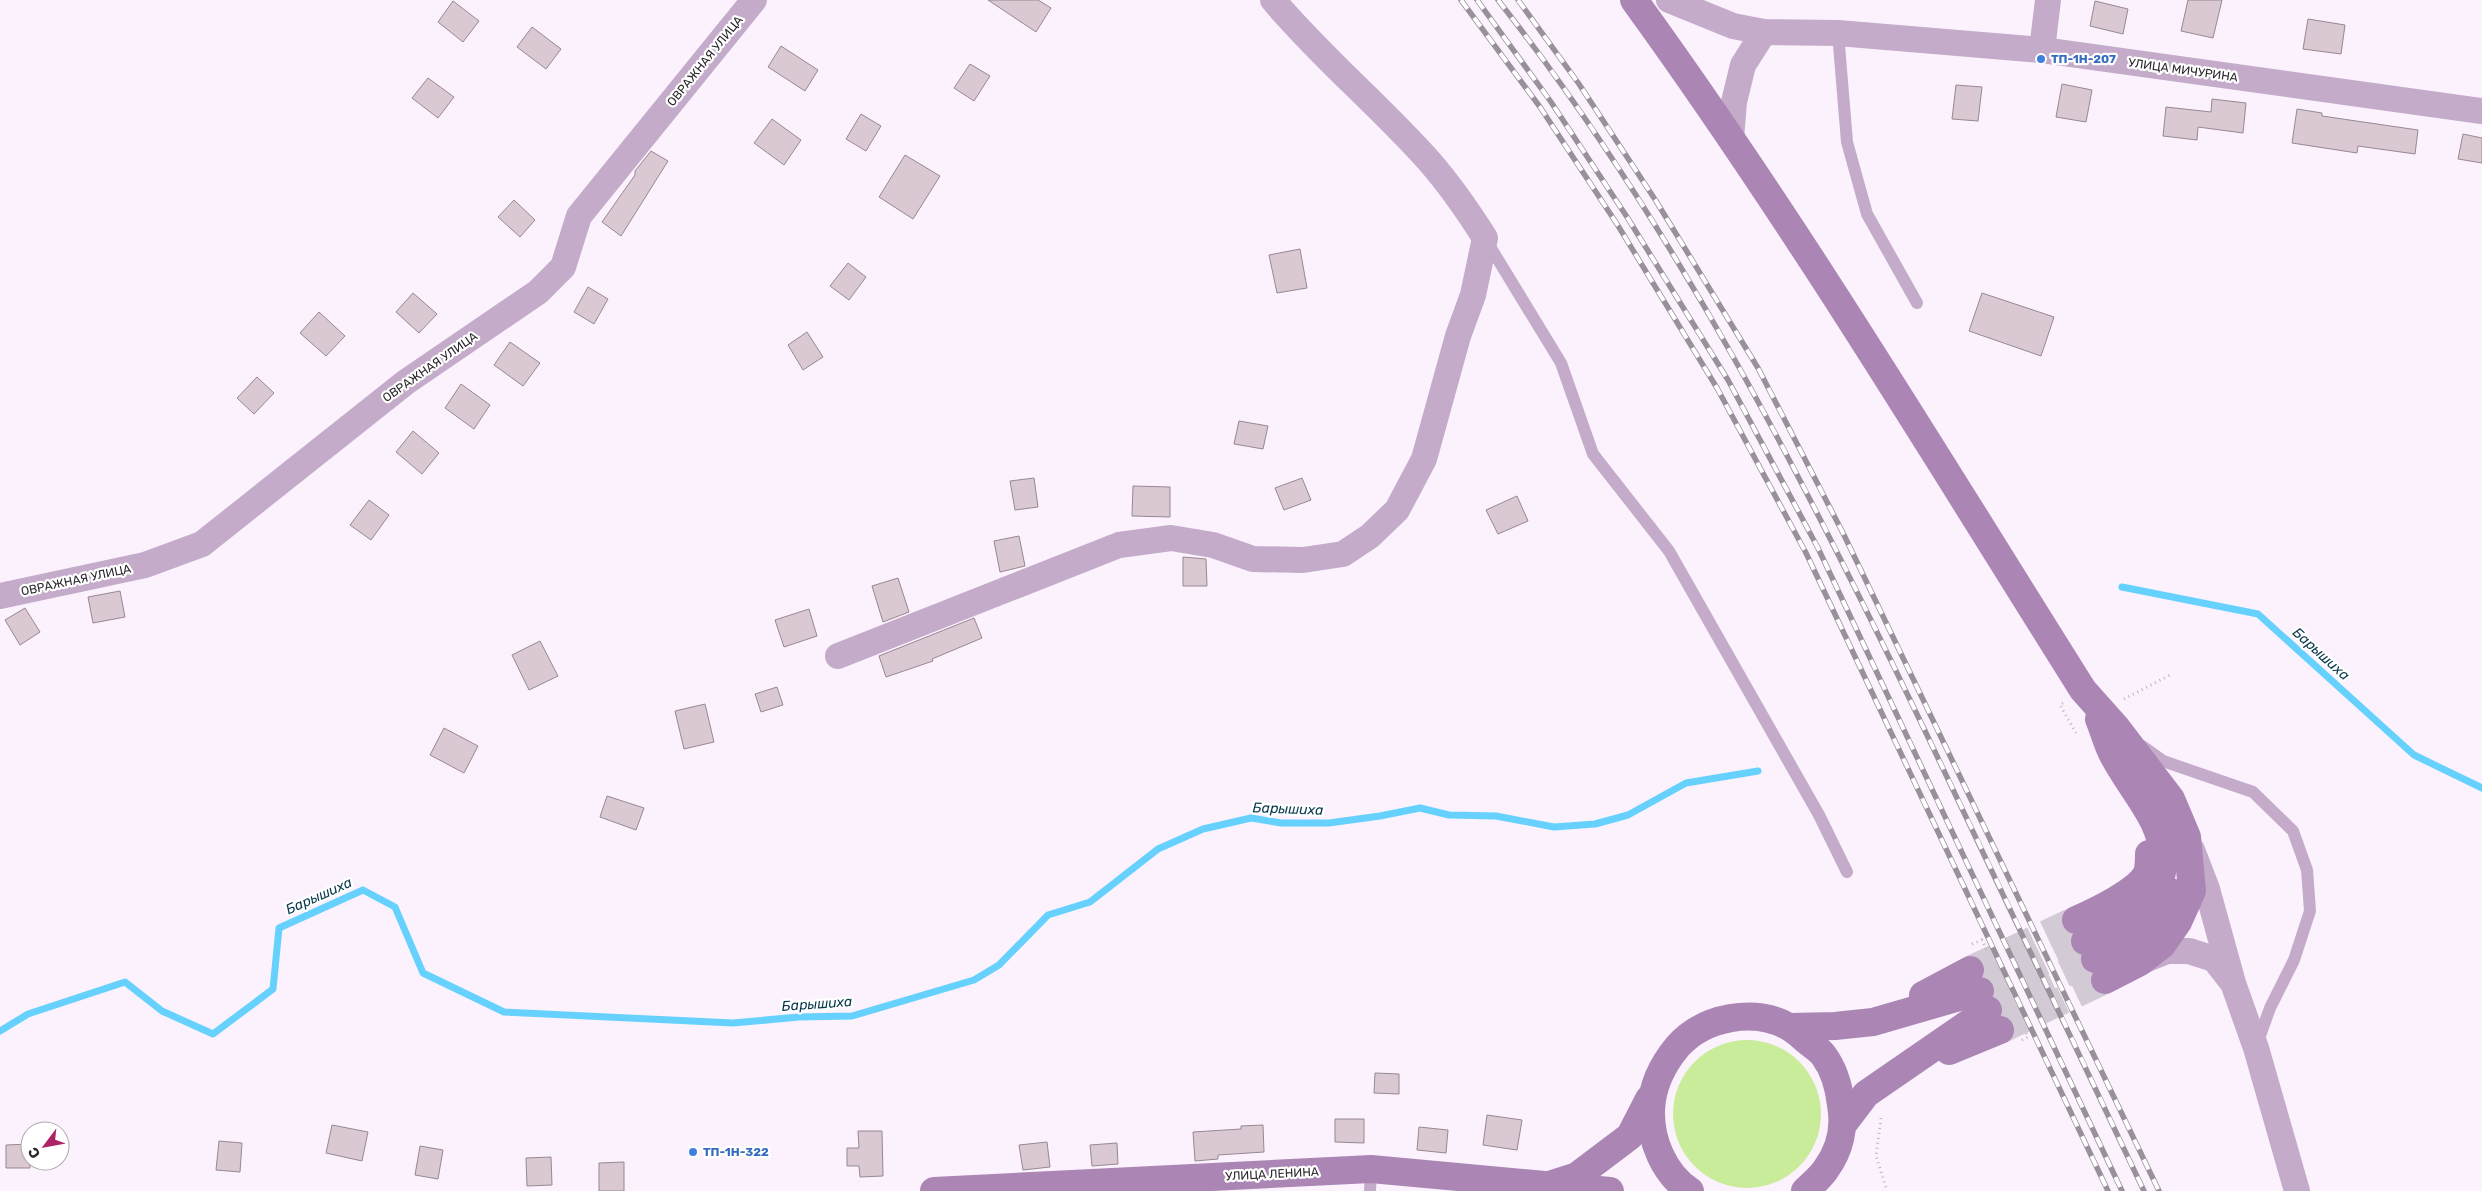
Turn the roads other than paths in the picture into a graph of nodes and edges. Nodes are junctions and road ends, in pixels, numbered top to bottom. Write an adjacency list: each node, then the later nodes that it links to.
1 (754, 0): 13 (street, ОВРАЖНАЯ УЛИЦА)
2 (1273, 0): 11 (street)
3 (1634, 0): 10 (main road)
4 (1668, 0): 6 (street, УЛИЦА МИЧУРИНА)
5 (2048, 0): 8 (street)
6 (1764, 32): 7 (street, УЛИЦА МИЧУРИНА); 10 (street)
7 (1838, 33): 8 (street, УЛИЦА МИЧУРИНА); 12 (lane)
8 (2042, 50): 9 (street, УЛИЦА МИЧУРИНА)
9 (2482, 111)
10 (1731, 139): 15 (main road)
11 (1485, 238): 14 (street); 17 (lane)
12 (1917, 303)
13 (0, 596)
14 (838, 656)
15 (2110, 711): 16 (main road); 18 (main road); 18 (main road); 22 (lane)
16 (2187, 837): 19 (main road); 20 (street)
17 (1848, 872)
18 (2090, 950): 19 (main road)
19 (2140, 962): 20 (street)
20 (2232, 982): 22 (street)
21 (1790, 1027): 23 (main road); 24 (main road); 24 (main road)
22 (2256, 1048): 32 (street)
23 (1652, 1093): 26 (main road); 29 (main road)
24 (1842, 1132): 30 (main road); 31 (main road)
25 (1370, 1180): 26 (main road, УЛИЦА ЛЕНИНА); 27 (main road, УЛИЦА ЛЕНИНА)
26 (1551, 1184): 28 (main road, УЛИЦА ЛЕНИНА)
27 (934, 1191)
28 (1610, 1191)
29 (1690, 1191)
30 (1805, 1191)
31 (1834, 1191)
32 (2297, 1191)

